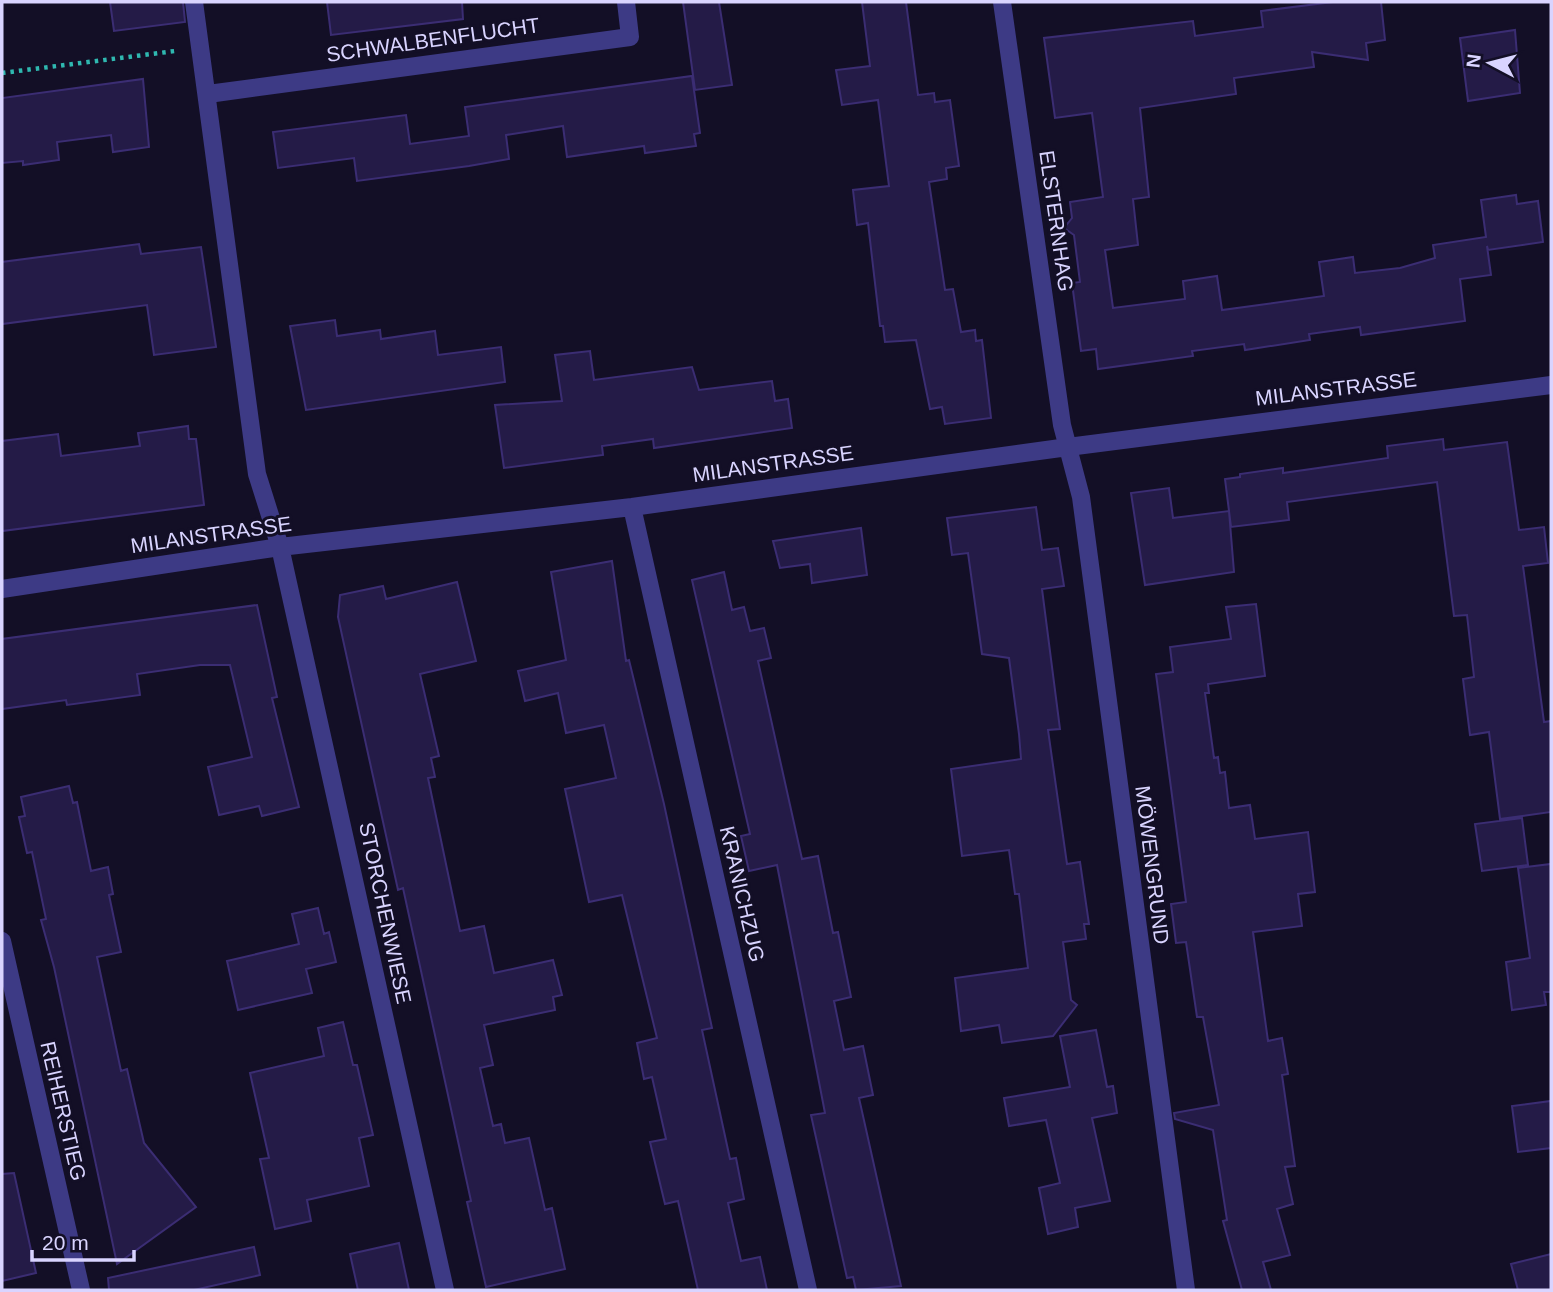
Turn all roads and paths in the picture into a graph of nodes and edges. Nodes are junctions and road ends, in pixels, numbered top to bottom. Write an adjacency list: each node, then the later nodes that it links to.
1 (194, 2): 4 (street)
2 (626, 2): 6 (street, SCHWALBENFLUCHT)
3 (1002, 2): 8 (street, ELSTERNHAG)
4 (201, 48): 5 (path); 6 (street)
5 (2, 73)
6 (208, 94): 10 (street)
7 (1551, 385): 8 (street, MILANSTRASSE)
8 (1068, 447): 9 (street, MILANSTRASSE); 16 (street, MÖWENGRUND)
9 (632, 507): 10 (street, MILANSTRASSE); 15 (street, KRANICHZUG)
10 (280, 547): 11 (street, MILANSTRASSE); 14 (street, STORCHENWIESE)
11 (2, 589)
12 (2, 941): 13 (street, REIHERSTIEG)
13 (81, 1290)
14 (445, 1290)
15 (808, 1290)
16 (1186, 1290)

